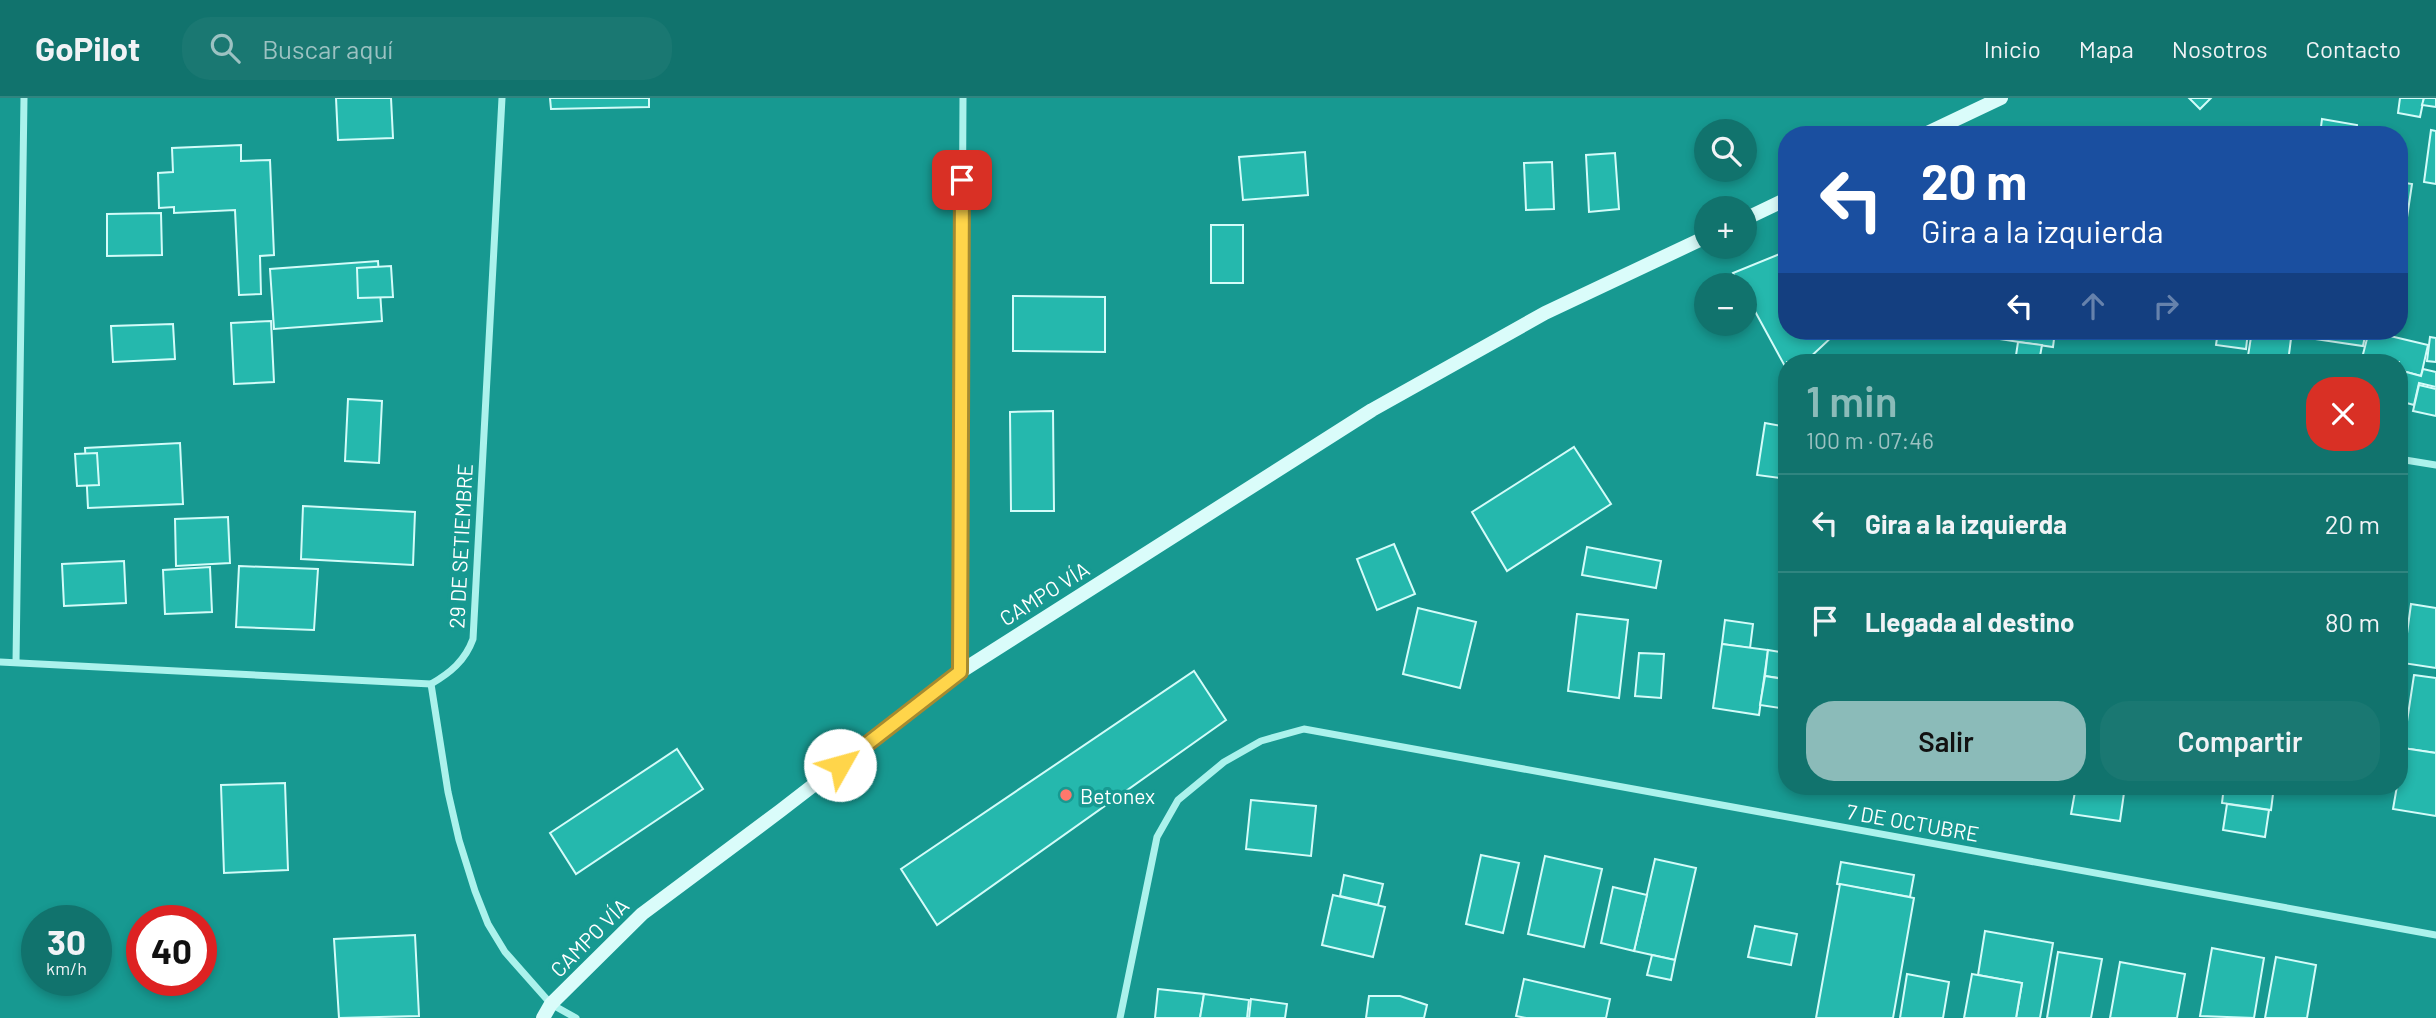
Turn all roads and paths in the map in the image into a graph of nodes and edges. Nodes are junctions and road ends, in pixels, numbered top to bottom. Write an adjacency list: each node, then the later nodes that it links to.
1 (24, 98): 12 (street)
2 (502, 98): 14 (street, 29 DE SETIEMBRE)
3 (963, 98): 13 (street)
4 (2001, 98): 5 (street)
5 (1942, 126)
6 (1778, 203): 7 (street)
7 (1757, 213)
8 (1694, 243): 13 (street, CAMPO VÍA)
9 (2408, 460): 10 (street)
10 (2436, 465)
11 (0, 662): 12 (street)
12 (16, 662): 14 (street)
13 (960, 672): 16 (street, CAMPO VÍA)
14 (431, 684): 16 (street)
15 (2436, 935): 19 (street, 7 DE OCTUBRE)
16 (551, 1004): 17 (street, CAMPO VÍA); 18 (street)
17 (543, 1018)
18 (576, 1018)
19 (1120, 1018)

